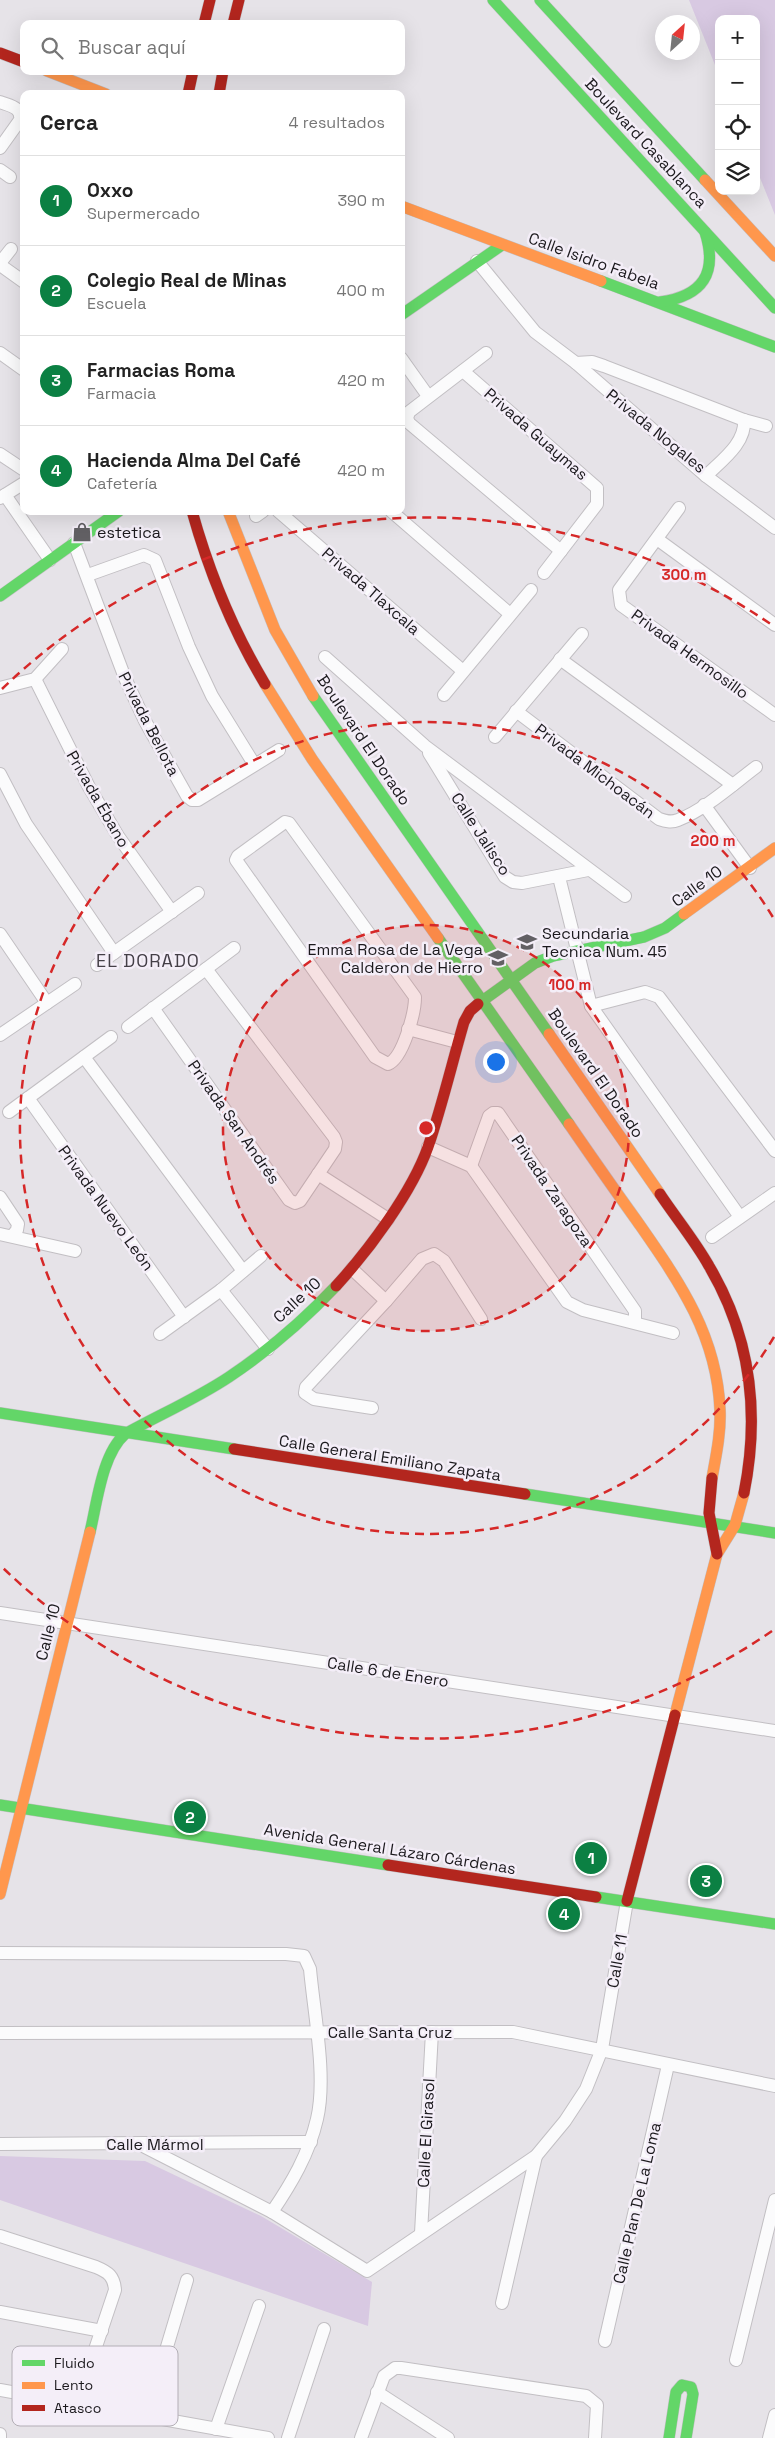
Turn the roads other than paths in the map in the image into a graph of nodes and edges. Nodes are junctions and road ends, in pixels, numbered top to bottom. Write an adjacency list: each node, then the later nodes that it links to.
1 (210, 0): 5 (main road)
2 (239, 0): 6 (main road)
3 (493, 0): 20 (main road, Boulevard Casablanca)
4 (540, 0): 23 (main road, Boulevard Casablanca)
5 (205, 20)
6 (235, 20)
7 (0, 53): 8 (main road)
8 (20, 60)
9 (57, 75): 12 (main road)
10 (192, 75): 13 (main road)
11 (222, 75): 14 (main road)
12 (96, 90)
13 (189, 90)
14 (219, 90)
15 (0, 102): 16 (street)
16 (20, 112)
17 (20, 120): 18 (street)
18 (0, 148)
19 (405, 208): 21 (main road, Calle Isidro Fabela)
20 (704, 230): 27 (main road); 28 (main road, Boulevard Casablanca)
21 (502, 245): 24 (main road); 27 (main road, Calle Isidro Fabela)
22 (11, 249): 25 (street)
23 (775, 256)
24 (477, 261): 29 (main road); 33 (street, Privada Nogales)
25 (0, 264): 26 (street)
26 (20, 279)
27 (660, 302): 30 (main road, Calle Isidro Fabela)
28 (775, 308)
29 (405, 312)
30 (775, 347)
31 (0, 353): 35 (street)
32 (486, 353): 36 (street)
33 (576, 363): 38 (street, Privada Nogales); 42 (street, Privada Nogales)
34 (405, 364): 37 (street)
35 (20, 367)
36 (463, 371): 37 (street); 54 (street, Privada Guaymas)
37 (428, 396): 54 (street)
38 (744, 420): 39 (street, Privada Nogales); 42 (street, Privada Nogales)
39 (766, 426)
40 (0, 454): 41 (street)
41 (20, 467)
42 (706, 476): 51 (street)
43 (20, 486): 44 (street)
44 (2, 497): 55 (street)
45 (679, 508): 52 (street, Privada Hermosillo)
46 (113, 515): 53 (main road)
47 (193, 515): 95 (main road)
48 (230, 515): 93 (main road, Boulevard El Dorado)
49 (283, 515): 66 (street, Privada Tlaxcala)
50 (396, 515): 60 (street)
51 (775, 528)
52 (657, 539): 61 (street); 71 (street, Privada Hermosillo)
53 (74, 543): 55 (main road); 57 (street, Privada Bellota)
54 (561, 551): 56 (street, Privada Guaymas)
55 (50, 560): 59 (main road)
56 (544, 573)
57 (88, 575): 75 (street); 75 (street, Privada Bellota)
58 (530, 590): 60 (street)
59 (0, 596)
60 (510, 614): 66 (street)
61 (775, 625)
62 (582, 634): 65 (street)
63 (62, 649): 67 (street)
64 (325, 657): 73 (street, Calle Jalisco)
65 (560, 659): 70 (street); 78 (street)
66 (463, 671): 69 (street)
67 (35, 680): 68 (street); 86 (street, Privada Ébano)
68 (0, 688)
69 (444, 695)
70 (516, 711): 72 (street); 79 (street, Privada Michoacán)
71 (775, 715)
72 (495, 737)
73 (425, 746): 82 (street, Calle Jalisco); 83 (street, Calle Jalisco)
74 (279, 750): 75 (street, Privada Bellota)
75 (254, 764)
76 (756, 767): 78 (street, Privada Michoacán)
77 (0, 774): 90 (street)
78 (733, 785): 79 (street, Privada Michoacán)
79 (704, 805): 81 (street)
80 (775, 848): 81 (main road, Calle 10)
81 (750, 868): 89 (main road, Calle 10)
82 (588, 870): 83 (street, Calle Jalisco); 85 (street, Calle Jalisco)
83 (559, 877): 89 (street)
84 (198, 893): 86 (street)
85 (625, 896)
86 (172, 912): 90 (street)
87 (0, 934): 96 (street)
88 (234, 948): 92 (street)
89 (577, 951): 93 (main road, Calle 10); 97 (street)
90 (114, 953): 91 (street)
91 (97, 965)
92 (206, 969): 98 (street); 110 (street, Privada San Andrés)
93 (511, 978): 95 (main road, Calle 10); 133 (main road, Boulevard El Dorado)
94 (75, 984): 96 (street)
95 (482, 1000): 103 (main road, Calle 10); 132 (main road)
96 (47, 1003): 101 (street)
97 (591, 1006): 108 (street); 113 (street)
98 (153, 1008): 99 (street); 110 (street, Privada San Andrés)
99 (128, 1027)
100 (408, 1029): 100 (street); 103 (street)
101 (0, 1035)
102 (111, 1037): 104 (street)
103 (457, 1042): 107 (main road, Calle 10)
104 (84, 1057): 105 (street); 120 (street)
105 (28, 1098): 106 (street); 123 (street, Privada Nuevo León)
106 (9, 1112)
107 (428, 1147): 109 (street); 114 (main road, Calle 10)
108 (775, 1151)
109 (471, 1166): 125 (street); 125 (street, Privada Zaragoza)
110 (318, 1174): 114 (street)
111 (775, 1193): 113 (street)
112 (0, 1197): 115 (street)
113 (740, 1217): 116 (street)
114 (388, 1219): 119 (main road, Calle 10)
115 (6, 1235): 117 (street)
116 (712, 1237)
117 (75, 1251)
118 (261, 1256): 120 (street)
119 (352, 1270): 122 (street); 128 (main road, Calle 10)
120 (243, 1272): 121 (street)
121 (221, 1290): 123 (street); 128 (street)
122 (386, 1301): 124 (street); 129 (street)
123 (184, 1317): 127 (street)
124 (481, 1319)
125 (635, 1322): 126 (street)
126 (673, 1333)
127 (160, 1334)
128 (268, 1349): 131 (main road, Calle 10)
129 (372, 1408)
130 (0, 1413): 131 (main road, Calle General Emiliano Zapata)
131 (125, 1434): 132 (main road, Calle General Emiliano Zapata); 137 (main road, Calle 10)
132 (709, 1523): 133 (main road, Calle General Emiliano Zapata); 135 (main road, Calle 11)
133 (734, 1526): 134 (main road, Calle General Emiliano Zapata); 135 (main road, Calle 11)
134 (775, 1533)
135 (717, 1554): 138 (main road, Calle 11)
136 (0, 1613): 137 (street, Calle 6 de Enero)
137 (66, 1623): 138 (street, Calle 6 de Enero); 141 (main road, Calle 10)
138 (675, 1715): 139 (street, Calle 6 de Enero); 143 (main road, Calle 11)
139 (775, 1731)
140 (0, 1805): 141 (main road, Avenida General Lázaro Cárdenas)
141 (21, 1809): 142 (main road, Calle 10); 143 (main road, Avenida General Lázaro Cárdenas)
142 (0, 1894)
143 (627, 1901): 144 (main road, Avenida General Lázaro Cárdenas); 149 (street, Calle 11)
144 (775, 1924)
145 (0, 1953): 146 (street)
146 (316, 2032): 147 (street, Calle Santa Cruz); 148 (street, Calle Santa Cruz); 152 (street)
147 (432, 2032): 149 (street, Calle Santa Cruz); 158 (street, Calle El Girasol)
148 (0, 2033)
149 (602, 2049): 150 (street, Calle Santa Cruz); 155 (street, Calle 11)
150 (668, 2065): 151 (street, Calle Santa Cruz); 166 (street, Calle Plan De La Loma)
151 (775, 2086)
152 (311, 2142): 154 (street, Calle Mármol); 157 (street)
153 (0, 2144): 154 (street, Calle Mármol)
154 (141, 2145): 157 (street)
155 (536, 2156): 158 (street, Calle 11); 161 (street)
156 (775, 2200): 169 (street)
157 (272, 2212): 158 (street, Calle 11)
158 (420, 2233)
159 (0, 2236): 165 (street)
160 (187, 2280): 168 (street)
161 (502, 2303)
162 (259, 2306): 173 (street)
163 (0, 2312): 165 (street)
164 (324, 2329): 178 (street)
165 (102, 2331): 167 (street)
166 (605, 2341)
167 (97, 2346)
168 (167, 2346)
169 (736, 2360)
170 (377, 2392): 179 (street); 180 (street); 181 (street)
171 (775, 2415): 175 (street)
172 (178, 2422): 173 (street)
173 (216, 2429): 177 (street)
174 (0, 2434): 176 (street)
175 (772, 2435)
176 (0, 2438)
177 (268, 2438)
178 (288, 2438)
179 (360, 2438)
180 (448, 2438)
181 (595, 2438)
182 (669, 2438): 183 (main road)
183 (686, 2438)

